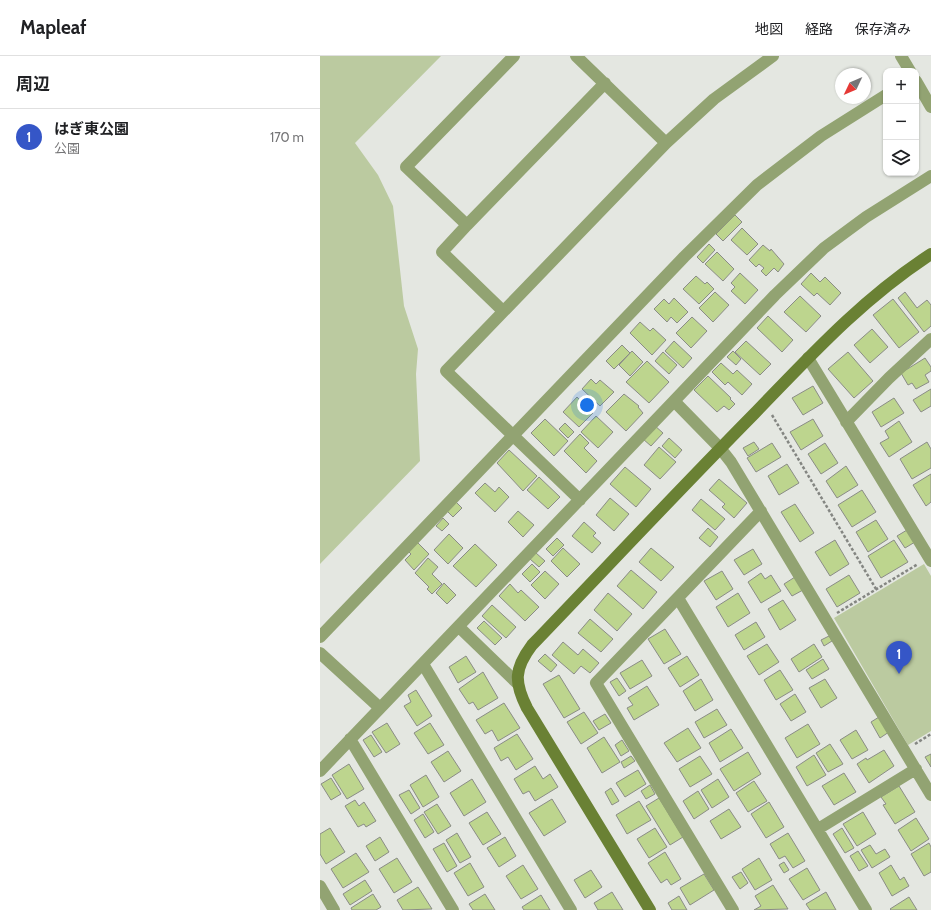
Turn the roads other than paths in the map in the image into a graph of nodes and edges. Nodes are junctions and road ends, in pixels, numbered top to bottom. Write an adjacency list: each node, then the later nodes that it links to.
1 (514, 56): 12 (street)
2 (576, 56): 6 (street)
3 (773, 56): 10 (street)
4 (901, 56): 5 (street)
5 (908, 68)
6 (604, 83): 10 (street); 12 (street)
7 (919, 86): 9 (street)
8 (883, 97): 19 (street)
9 (931, 107)
10 (666, 143): 14 (street)
11 (931, 176): 17 (street)
12 (467, 225): 14 (street)
13 (931, 254): 16 (street)
14 (503, 311): 19 (street)
15 (931, 339): 18 (street)
16 (808, 358): 18 (street); 20 (street)
17 (674, 401): 20 (street); 21 (street)
18 (846, 422): 23 (street)
19 (513, 436): 21 (street); 26 (street)
20 (720, 448): 22 (street); 29 (street)
21 (580, 500): 25 (street)
22 (761, 511): 24 (street); 32 (street)
23 (930, 559)
24 (678, 598): 35 (street); 41 (street)
25 (459, 627): 28 (street); 29 (street)
26 (320, 637)
27 (320, 652): 30 (street)
28 (423, 664): 30 (street); 39 (street)
29 (517, 684): 40 (street)
30 (380, 708): 31 (street)
31 (350, 739): 33 (street); 38 (street)
32 (916, 769): 34 (street); 35 (street)
33 (320, 771)
34 (931, 795)
35 (818, 829): 42 (street)
36 (320, 886): 37 (street)
37 (334, 910)
38 (453, 910)
39 (571, 910)
40 (650, 910)
41 (733, 910)
42 (866, 910)

